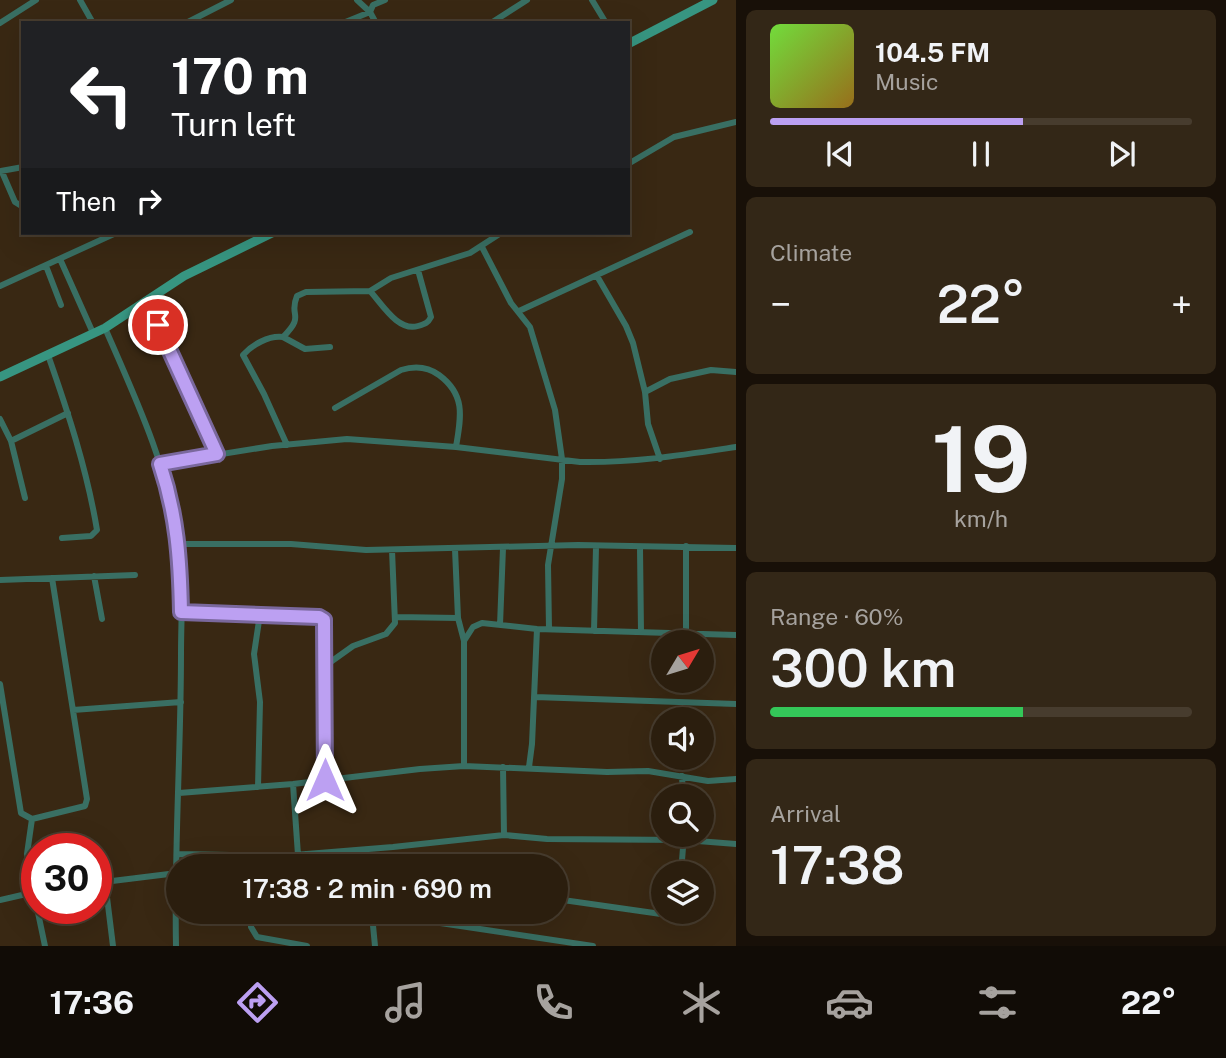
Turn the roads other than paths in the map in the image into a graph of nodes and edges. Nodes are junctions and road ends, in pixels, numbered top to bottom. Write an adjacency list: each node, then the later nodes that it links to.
1 (36, 0): 16 (street)
2 (80, 0): 10 (street)
3 (231, 0): 11 (street)
4 (357, 0): 9 (street)
5 (384, 0): 9 (street)
6 (527, 0): 14 (street)
7 (592, 0): 15 (street)
8 (713, 0): 17 (main road)
9 (370, 12): 12 (street); 13 (street)
10 (92, 21)
11 (190, 21)
12 (348, 21)
13 (375, 21)
14 (494, 21)
15 (605, 21)
16 (0, 23)
17 (630, 43)
18 (736, 124): 19 (street)
19 (630, 163)
20 (21, 167): 21 (street)
21 (1, 171): 22 (street)
22 (21, 206)
23 (690, 232): 31 (street)
24 (112, 235): 28 (street)
25 (268, 235): 34 (main road)
26 (498, 235): 27 (street)
27 (482, 247): 30 (street); 36 (street)
28 (60, 259): 29 (street); 38 (street)
29 (46, 266): 32 (street); 35 (street)
30 (418, 270): 33 (street); 33 (street)
31 (597, 276): 36 (street); 44 (street)
32 (0, 286)
33 (370, 291): 39 (street)
34 (145, 300): 37 (main road); 52 (street)
35 (61, 305)
36 (519, 311): 53 (street)
37 (104, 328): 38 (main road); 55 (street)
38 (93, 333): 41 (main road)
39 (283, 337): 40 (street); 49 (street)
40 (330, 346)
41 (48, 355): 43 (main road); 46 (street)
42 (736, 372): 44 (street)
43 (0, 377)
44 (645, 392): 54 (street)
45 (335, 408): 50 (street)
46 (68, 413): 48 (street); 57 (street)
47 (0, 419): 48 (street)
48 (11, 441): 56 (street)
49 (287, 445): 50 (street); 52 (street)
50 (456, 447): 53 (street)
51 (736, 447): 54 (street)
52 (217, 454): 55 (street)
53 (562, 459): 54 (street); 60 (street)
54 (660, 459)
55 (160, 464): 58 (street)
56 (24, 498)
57 (62, 538)
58 (179, 544): 66 (street); 71 (street)
59 (686, 546): 63 (street); 64 (street); 79 (street)
60 (549, 547): 61 (street); 62 (street); 78 (street)
61 (596, 547): 63 (street); 80 (street)
62 (503, 548): 65 (street); 76 (street)
63 (640, 548): 81 (street)
64 (736, 548)
65 (455, 549): 66 (street); 74 (street)
66 (392, 550): 73 (street)
67 (135, 575): 68 (street)
68 (94, 576): 69 (street); 75 (street)
69 (52, 578): 70 (street); 91 (street)
70 (0, 580)
71 (181, 612): 72 (street); 89 (street)
72 (260, 614): 86 (street); 100 (street)
73 (396, 617): 74 (street); 86 (street)
74 (458, 618): 85 (street)
75 (102, 619)
76 (500, 625): 77 (street); 85 (street)
77 (537, 629): 78 (street); 88 (street)
78 (549, 629): 80 (street)
79 (685, 630)
80 (594, 631): 81 (street)
81 (641, 632): 82 (street)
82 (651, 633)
83 (714, 635): 84 (street)
84 (736, 635)
85 (464, 641): 92 (street)
86 (325, 666): 97 (street)
87 (0, 684): 102 (street)
88 (535, 697): 90 (street); 94 (street)
89 (181, 702): 91 (street); 101 (street)
90 (736, 704)
91 (73, 710): 102 (street)
92 (464, 766): 93 (street); 97 (street)
93 (503, 767): 94 (street); 104 (street)
94 (529, 767): 95 (street)
95 (682, 776): 96 (street); 99 (street)
96 (736, 779)
97 (325, 780): 98 (street)
98 (293, 784): 100 (street); 109 (street)
99 (682, 784)
100 (258, 787): 101 (street)
101 (179, 793): 108 (street)
102 (32, 819): 103 (street)
103 (30, 833)
104 (503, 835): 105 (street); 110 (street)
105 (651, 839)
106 (714, 841): 107 (street)
107 (736, 844)
108 (178, 854)
109 (298, 854)
110 (306, 854)
111 (166, 874): 112 (street)
112 (112, 880)
113 (21, 895): 114 (street)
114 (0, 900)
115 (568, 901): 116 (street)
116 (651, 913)
117 (40, 924): 124 (street)
118 (110, 924): 125 (street)
119 (176, 924): 126 (street)
120 (251, 924): 127 (street)
121 (373, 924): 128 (street)
122 (441, 924): 123 (street)
123 (550, 943): 129 (street)
124 (45, 946)
125 (113, 946)
126 (176, 946)
127 (307, 946)
128 (375, 946)
129 (593, 946)

